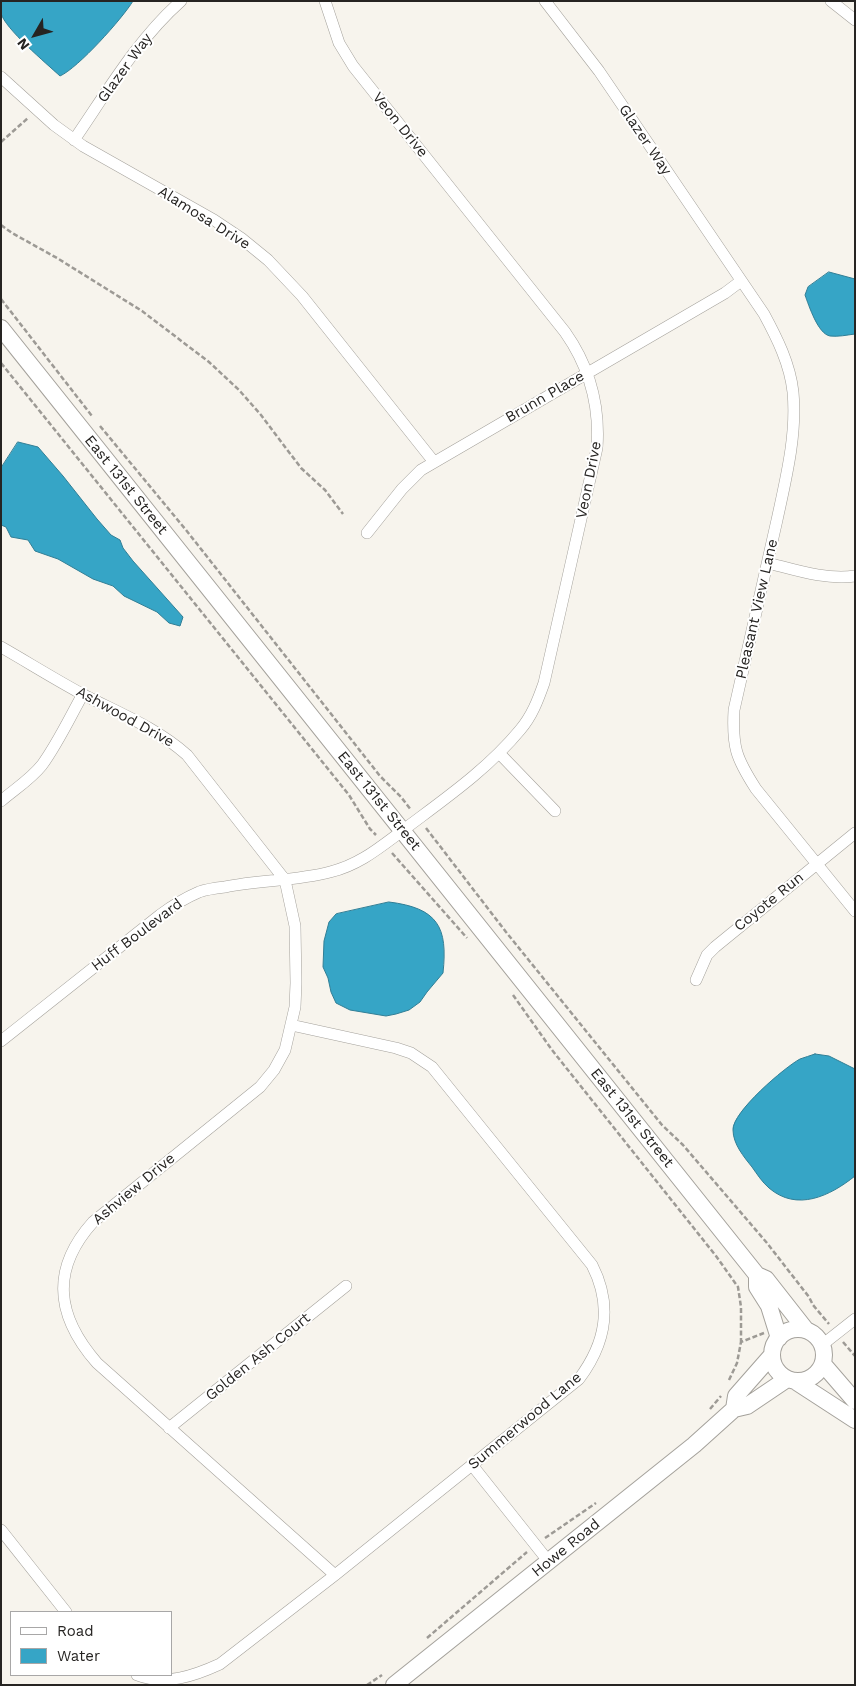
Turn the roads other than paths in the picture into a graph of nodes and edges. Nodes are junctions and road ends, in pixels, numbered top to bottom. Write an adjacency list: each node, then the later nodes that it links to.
1 (181, 1): 7 (street, Glazer Way)
2 (325, 1): 10 (street, Veon Drive)
3 (545, 1): 8 (street, Glazer Way)
4 (832, 1): 5 (street)
5 (855, 20)
6 (1, 77): 7 (street, Alamosa Drive)
7 (74, 140): 11 (street, Alamosa Drive)
8 (741, 281): 10 (street, Brunn Place); 13 (street, Pleasant View Lane)
9 (1, 328): 20 (street, East 131st Street)
10 (586, 373): 11 (street, Brunn Place); 17 (street, Veon Drive)
11 (434, 462): 12 (street, Brunn Place)
12 (367, 534)
13 (768, 563): 14 (street); 22 (street, Pleasant View Lane)
14 (855, 576)
15 (1, 647): 16 (street, Ashwood Drive)
16 (83, 694): 18 (street); 23 (street, Ashwood Drive)
17 (499, 753): 19 (street); 20 (street, Veon Drive)
18 (1, 800)
19 (554, 811)
20 (402, 830): 23 (street, Huff Boulevard); 28 (street, East 131st Street)
21 (855, 833): 22 (street, Coyote Run)
22 (817, 863): 24 (street, Pleasant View Lane); 25 (street, Coyote Run)
23 (285, 880): 26 (street, Ashview Drive); 27 (street, Huff Boulevard)
24 (855, 911)
25 (696, 980)
26 (291, 1025): 40 (street, Ashview Drive); 41 (street, Summerwood Lane)
27 (1, 1041)
28 (757, 1275): 31 (street, East 131st Street); 32 (street, East 131st Street)
29 (346, 1286): 40 (street, Golden Ash Court)
30 (855, 1319): 33 (street)
31 (806, 1330): 32 (street); 33 (street)
32 (777, 1333): 34 (street)
33 (822, 1345): 35 (street)
34 (772, 1355): 36 (street); 38 (street, Howe Road)
35 (823, 1364): 36 (street); 37 (street)
36 (791, 1380): 38 (street, Howe Road); 39 (street)
37 (855, 1401)
38 (734, 1409): 43 (street, Howe Road)
39 (855, 1420)
40 (170, 1428): 44 (street, Ashview Drive)
41 (472, 1465): 43 (street); 44 (street, Summerwood Lane)
42 (1, 1530): 45 (street)
43 (549, 1562): 47 (street, Howe Road)
44 (335, 1575): 46 (street, Summerwood Lane)
45 (65, 1611)
46 (138, 1676)
47 (391, 1678)

